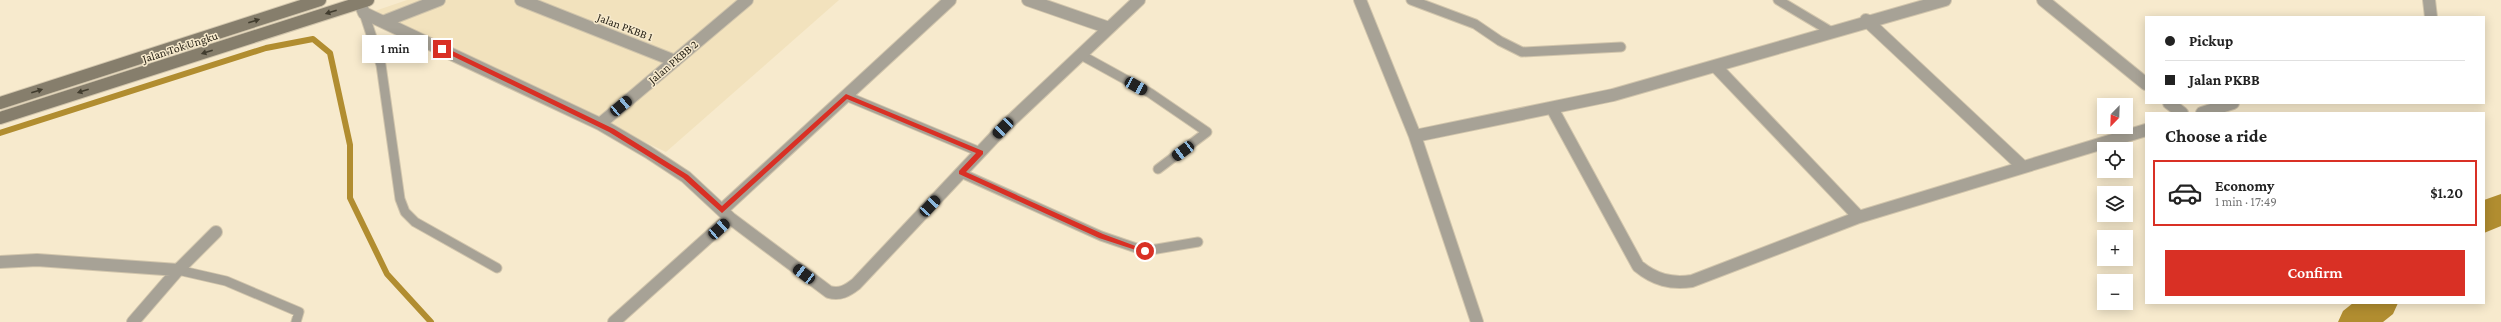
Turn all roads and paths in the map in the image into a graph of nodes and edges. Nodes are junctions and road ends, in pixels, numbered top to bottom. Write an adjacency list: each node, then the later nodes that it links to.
1 (320, 0): 26 (main road, Jalan Tok Ungku, one-way to 1)
2 (439, 0): 17 (street)
3 (521, 0): 22 (street, Jalan PKBB 1)
4 (747, 0): 22 (street, Jalan PKBB 2)
5 (950, 0): 25 (street)
6 (1028, 0): 18 (street)
7 (1139, 0): 18 (street)
8 (1360, 0): 35 (street)
9 (1411, 0): 20 (lane)
10 (1778, 0): 19 (lane)
11 (1945, 0): 16 (street)
12 (2043, 0): 24 (street)
13 (2429, 0): 15 (street)
14 (364, 5): 17 (street); 32 (main road, Jalan Tok Ungku, one-way to 32); 45 (lane)
15 (2431, 16)
16 (1866, 20): 19 (street); 37 (street)
17 (385, 21): 33 (street)
18 (1110, 28): 21 (street)
19 (1830, 32): 23 (street)
20 (1621, 47)
21 (1081, 55): 36 (street); 38 (lane)
22 (675, 61): 33 (street, Jalan PKBB 2)
23 (1716, 67): 29 (street); 41 (street)
24 (2145, 83)
25 (846, 96): 36 (lane); 40 (street)
26 (0, 103)
27 (2170, 104): 30 (street)
28 (2230, 104): 31 (street)
29 (1552, 108): 35 (street); 41 (street)
30 (2181, 112)
31 (2205, 112)
32 (0, 118)
33 (600, 124): 40 (street)
34 (2145, 130): 37 (street)
35 (1415, 136): 50 (street)
36 (980, 152): 39 (street)
37 (2022, 166): 41 (street)
38 (1158, 169)
39 (961, 172): 40 (street); 43 (lane)
40 (726, 214): 49 (street)
41 (1859, 218)
42 (216, 232): 46 (street)
43 (1198, 242)
44 (0, 262): 46 (street)
45 (497, 268)
46 (178, 270): 47 (street); 48 (lane)
47 (133, 322)
48 (296, 322)
49 (614, 322)
50 (1476, 322)

